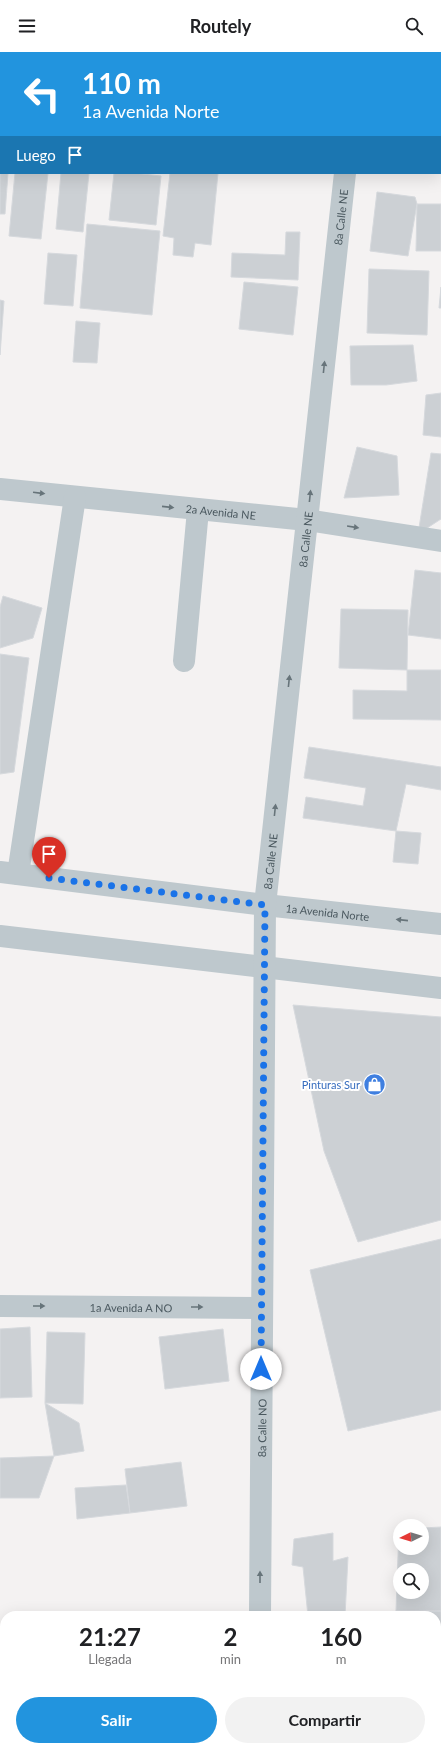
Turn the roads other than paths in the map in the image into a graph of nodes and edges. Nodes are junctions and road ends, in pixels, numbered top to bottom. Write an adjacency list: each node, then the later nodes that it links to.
1 (345, 174): 5 (street, 8a Calle NE, one-way to 1)
2 (0, 489): 3 (street, 2a Avenida NE, one-way to 3)
3 (75, 497): 4 (street, 2a Avenida NE, one-way to 4); 8 (street)
4 (198, 510): 5 (street, 2a Avenida NE); 7 (street)
5 (307, 520): 6 (street, 2a Avenida NE, one-way to 6); 9 (street, 8a Calle NE, one-way to 5)
6 (441, 541)
7 (184, 661)
8 (9, 873): 9 (street, 1a Avenida Norte)
9 (265, 905): 10 (street, 1a Avenida Norte, one-way to 9); 12 (street, 8a Calle NO)
10 (441, 924)
11 (0, 936): 12 (street)
12 (264, 968): 13 (street); 15 (street, 8a Calle NO)
13 (441, 988)
14 (0, 1306): 15 (street, 1a Avenida A NO, one-way to 15)
15 (262, 1308): 16 (street, 8a Calle NO, one-way to 15)
16 (260, 1611)

